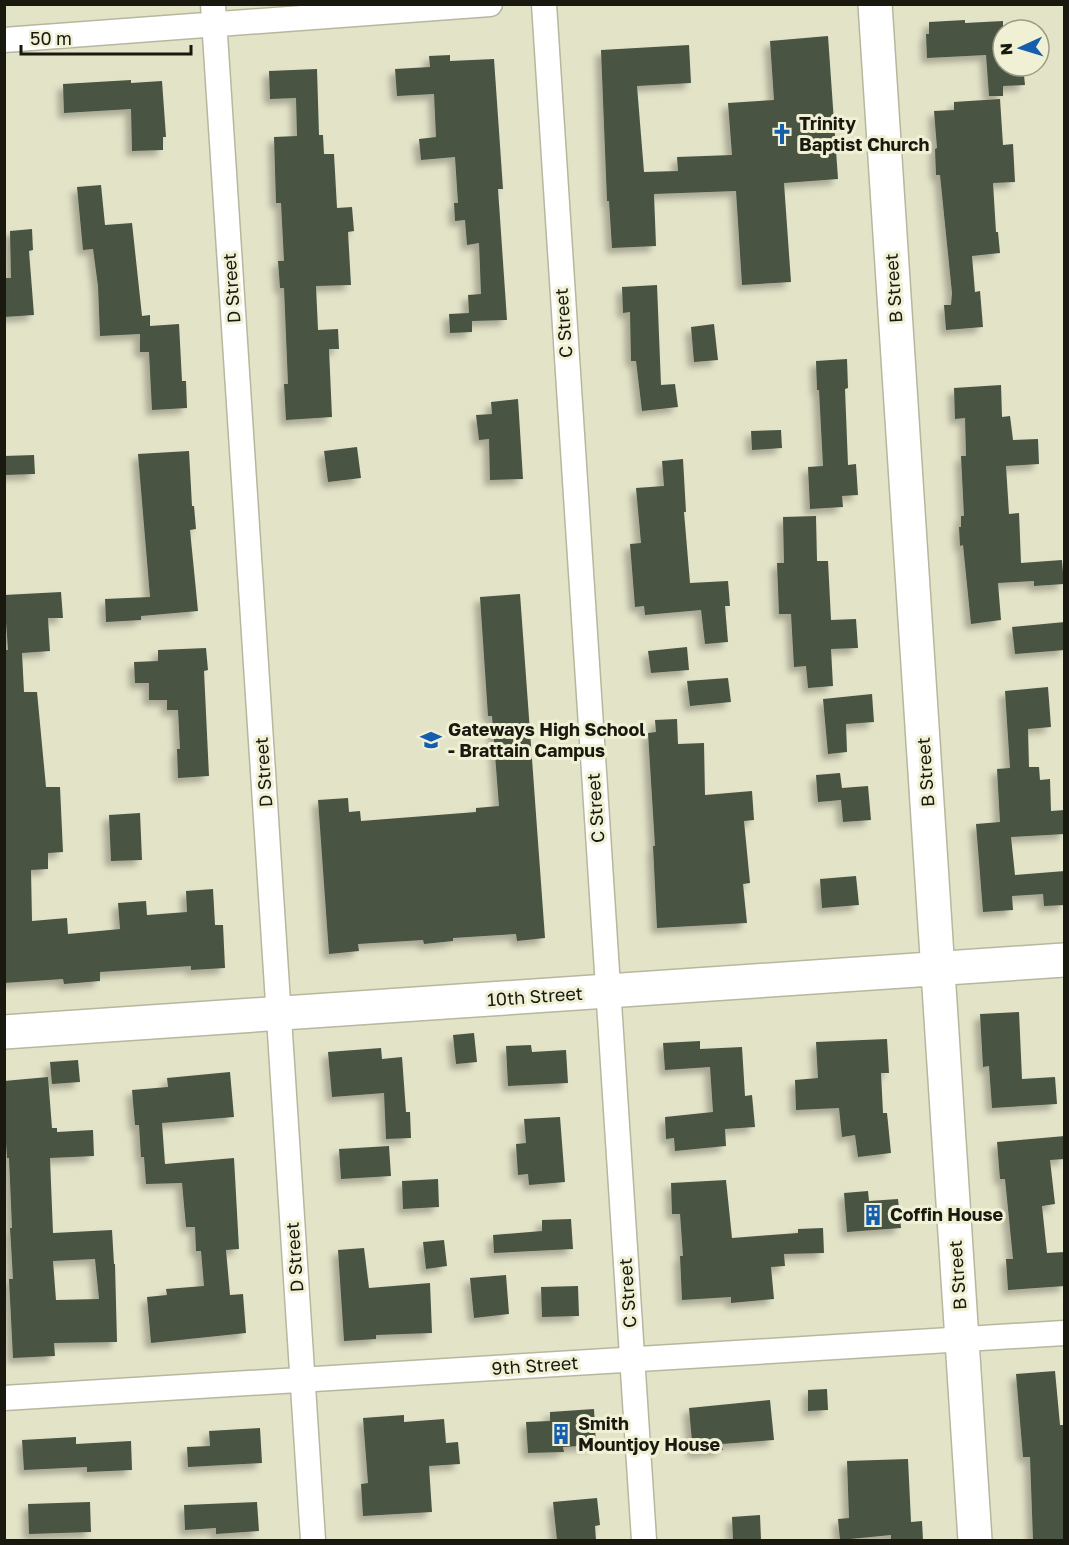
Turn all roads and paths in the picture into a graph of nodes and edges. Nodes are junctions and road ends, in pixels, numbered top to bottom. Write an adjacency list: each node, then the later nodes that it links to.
1 (490, 4): 4 (street)
2 (544, 4): 8 (street, C Street)
3 (875, 4): 7 (street, B Street)
4 (214, 14): 5 (street); 9 (street, D Street)
5 (4, 40)
6 (1065, 960): 7 (street, 10th Street)
7 (939, 969): 8 (street, 10th Street); 12 (street, B Street)
8 (608, 992): 9 (street, 10th Street); 13 (street, C Street)
9 (279, 1014): 10 (street, 10th Street); 14 (street, D Street)
10 (4, 1032)
11 (1065, 1333): 12 (street, 9th Street)
12 (962, 1339): 13 (street, 9th Street); 18 (street, B Street)
13 (633, 1359): 14 (street, 9th Street); 17 (street, C Street)
14 (302, 1379): 15 (street, 9th Street); 16 (street, D Street)
15 (4, 1398)
16 (313, 1540)
17 (644, 1540)
18 (975, 1540)

